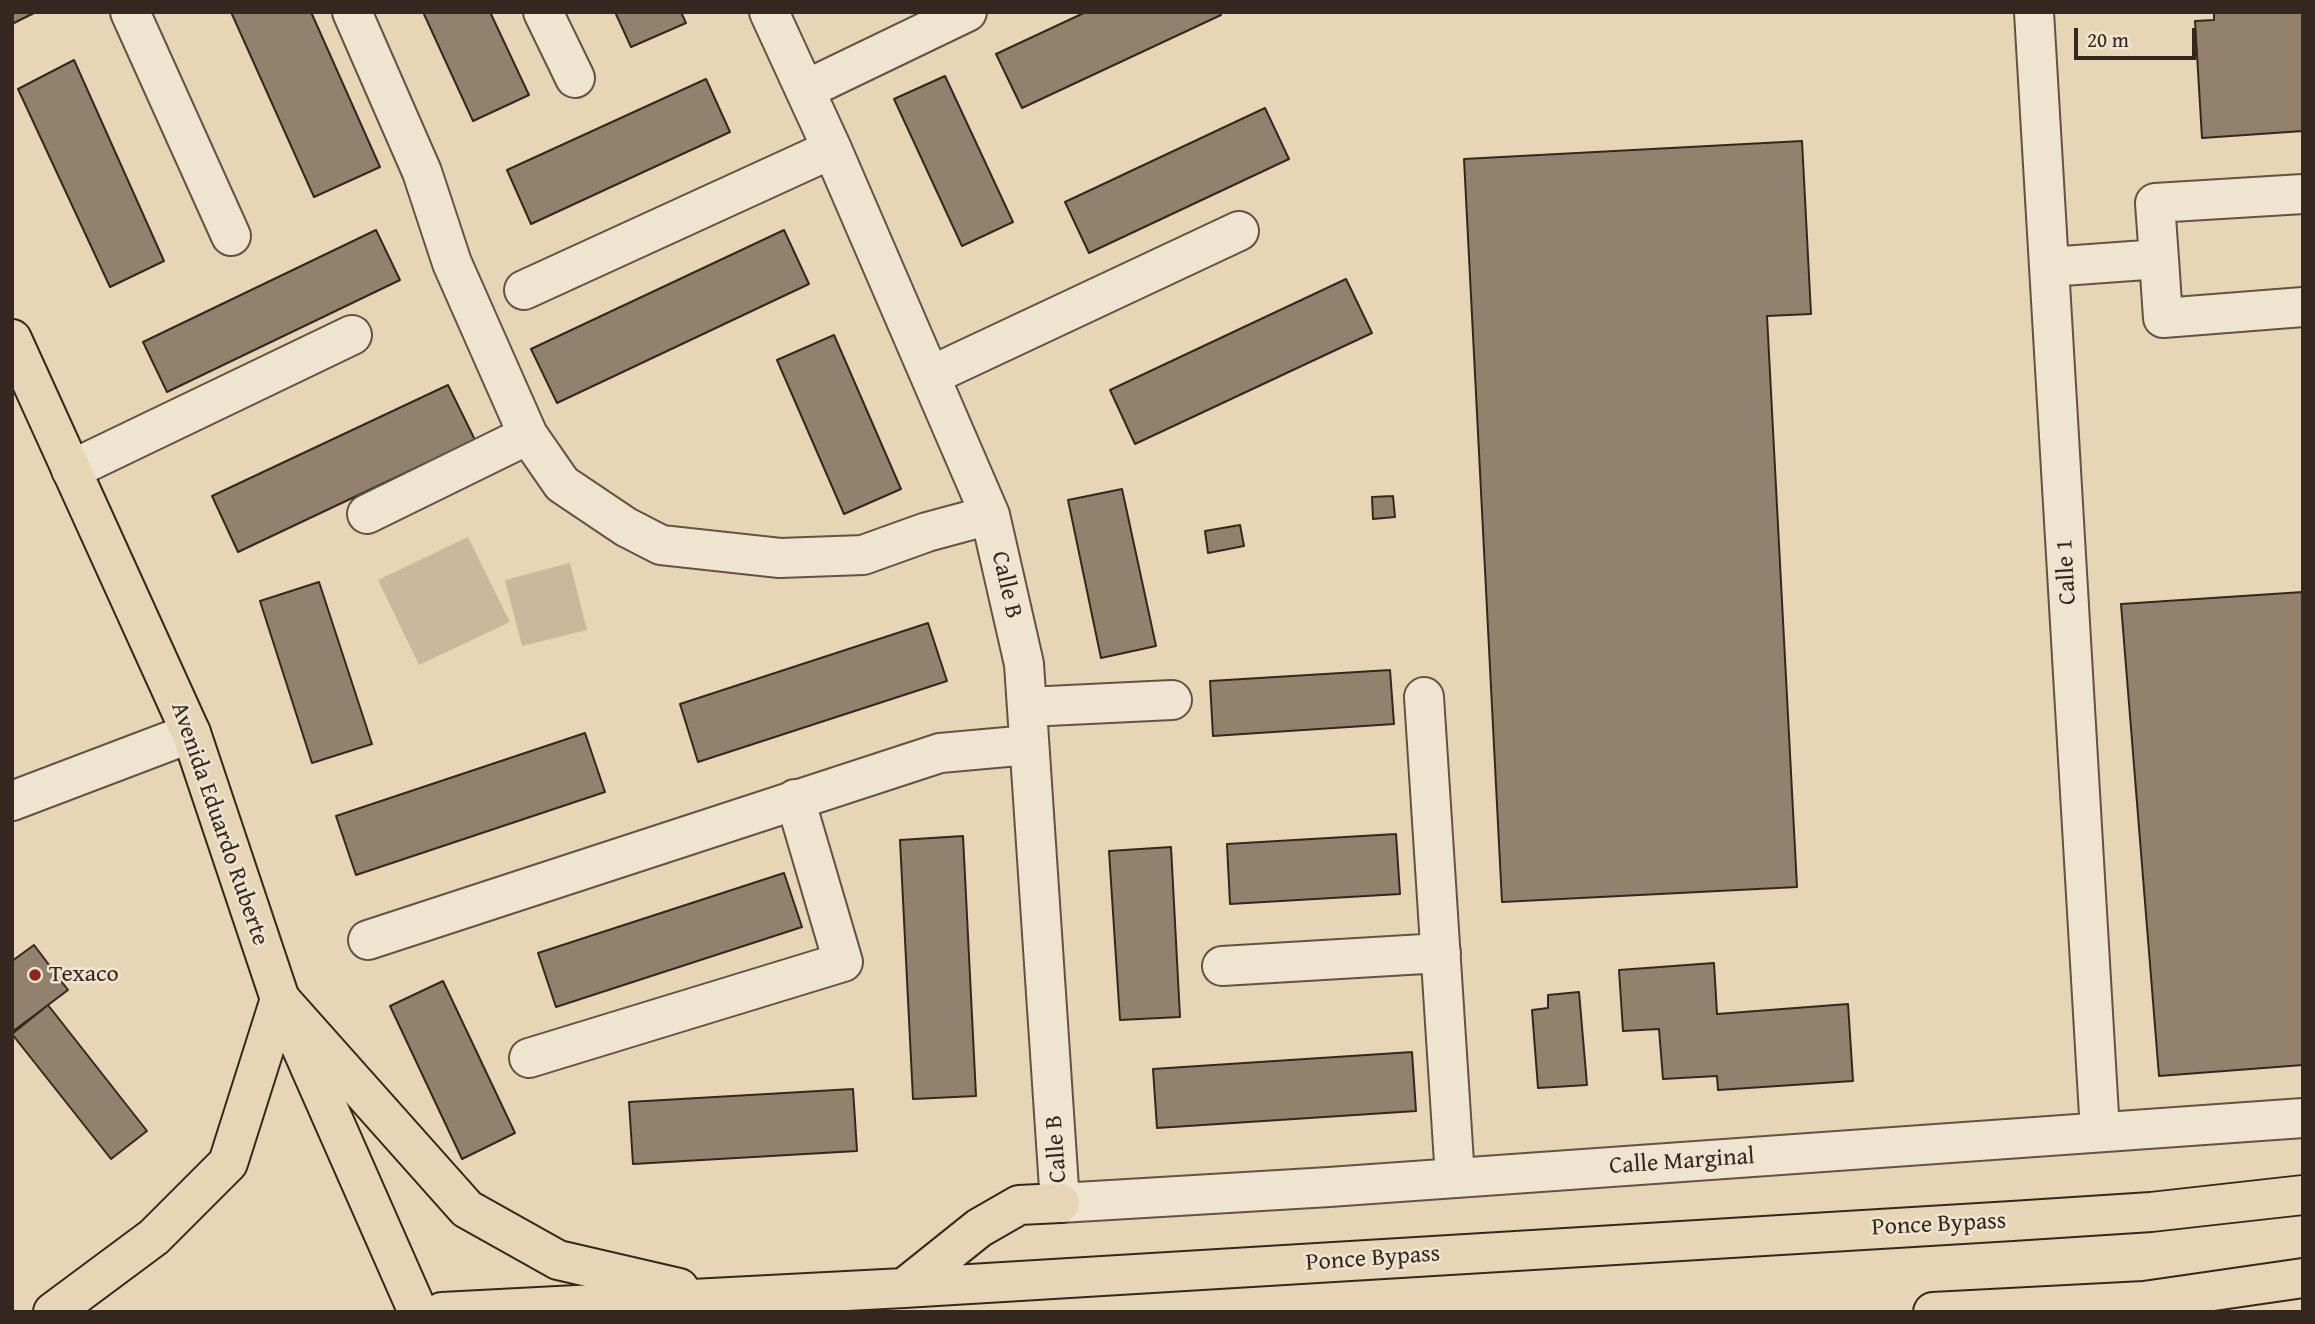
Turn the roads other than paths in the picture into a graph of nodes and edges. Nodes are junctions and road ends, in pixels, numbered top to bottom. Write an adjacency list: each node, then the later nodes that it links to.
1 (130, 12): 12 (street)
2 (352, 12): 20 (street)
3 (543, 12): 7 (street)
4 (769, 12): 8 (street, Calle B)
5 (967, 12): 8 (street)
6 (2034, 12): 14 (street, Calle 1)
7 (575, 78)
8 (805, 90): 9 (street, Calle B)
9 (832, 149): 15 (street); 19 (street, Calle B)
10 (2303, 194): 13 (street)
11 (1238, 231): 19 (street)
12 (231, 236)
13 (2159, 259): 14 (street); 16 (street)
14 (2049, 267): 37 (street, Calle 1)
15 (524, 290)
16 (2303, 307)
17 (352, 335): 21 (street)
18 (12, 339): 21 (main road, Avenida Eduardo Ruberte)
19 (930, 376): 23 (street, Calle B)
20 (528, 435): 22 (street); 23 (street)
21 (71, 470): 27 (main road, Avenida Eduardo Ruberte)
22 (366, 514)
23 (990, 515): 26 (street, Calle B)
24 (1424, 697): 32 (street)
25 (1172, 700): 26 (street)
26 (1027, 707): 28 (street, Calle B)
27 (191, 733): 30 (street); 34 (main road, Avenida Eduardo Ruberte)
28 (1029, 745): 29 (street); 40 (street, Calle B)
29 (795, 799): 31 (street); 35 (street)
30 (12, 802)
31 (368, 940)
32 (1440, 953): 33 (street); 38 (street)
33 (1222, 966)
34 (280, 999): 43 (main road); 44 (main road); 45 (main road, Avenida Eduardo Ruberte)
35 (529, 1058)
36 (2303, 1118): 37 (street, Calle Marginal)
37 (2100, 1132): 38 (street, Calle Marginal)
38 (1455, 1178): 40 (street, Calle Marginal)
39 (2303, 1195): 42 (main road, Ponce Bypass)
40 (1060, 1203): 42 (main road)
41 (2294, 1280): 47 (main road)
42 (904, 1288): 43 (main road, Ponce Bypass)
43 (725, 1298): 46 (main road, Ponce Bypass)
44 (53, 1312)
45 (418, 1312)
46 (442, 1312)
47 (1933, 1312)

